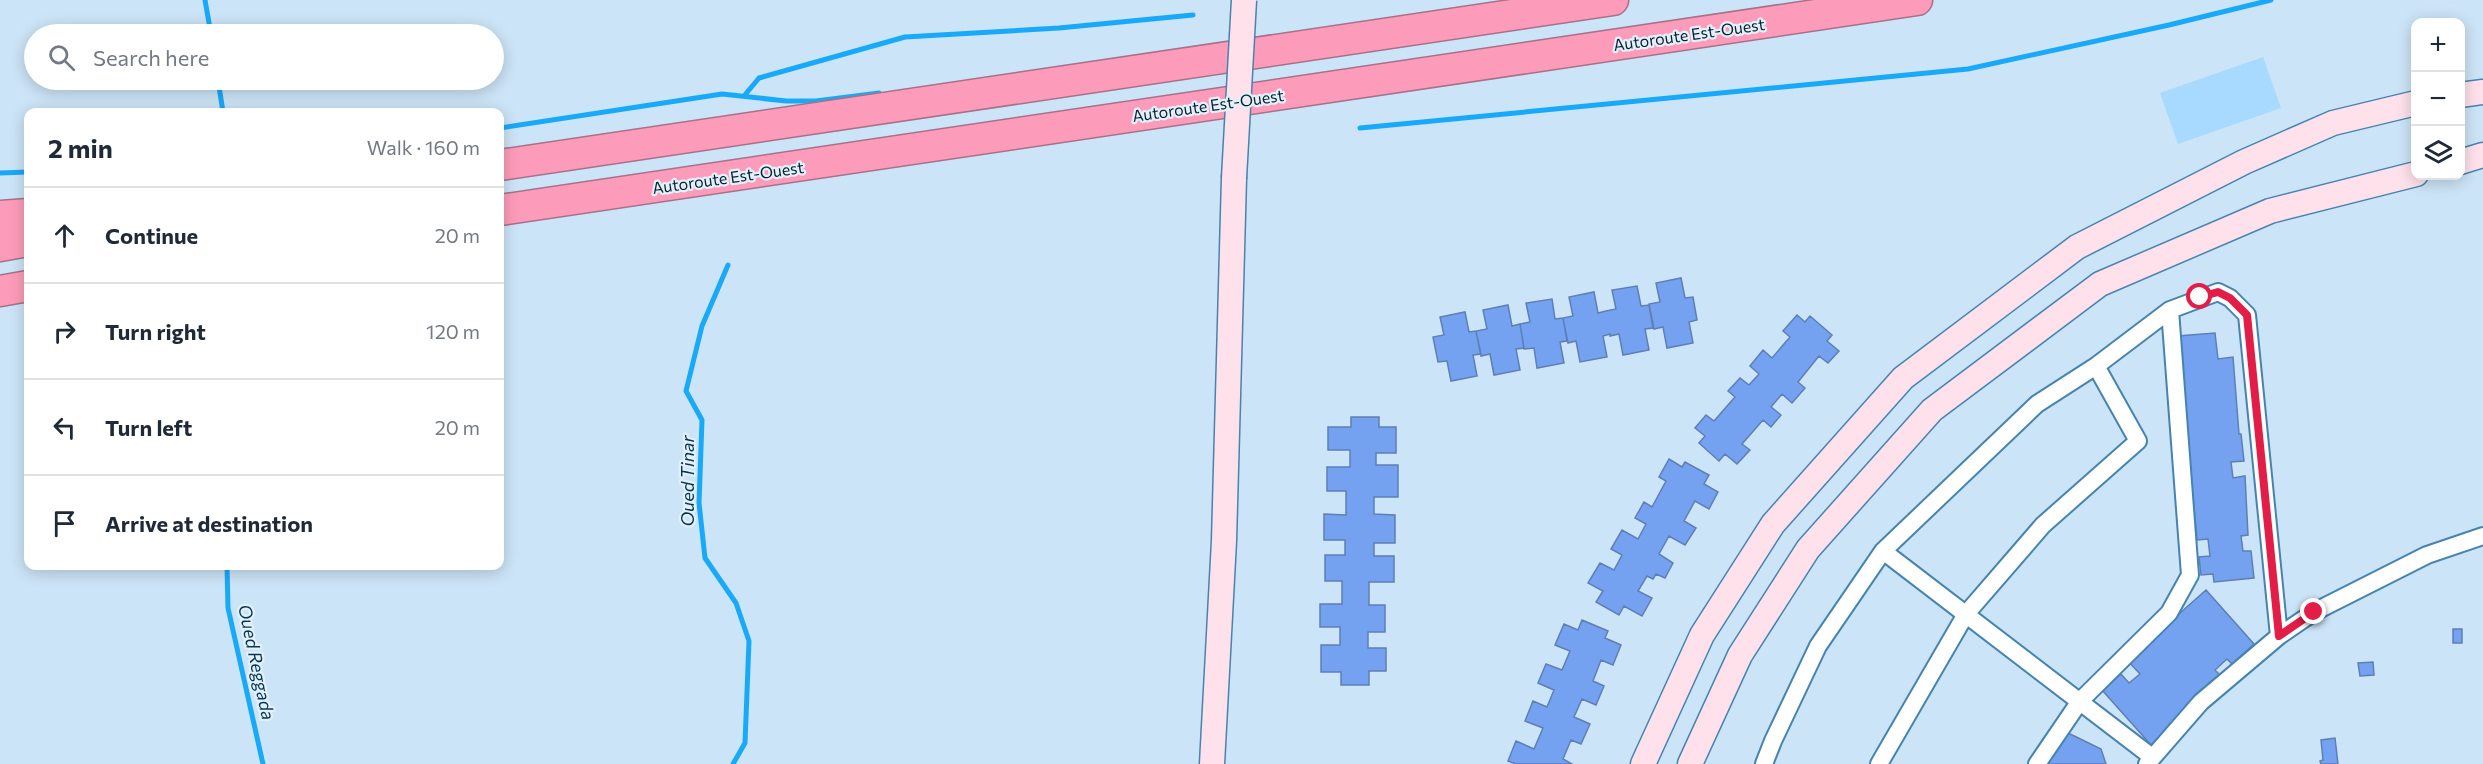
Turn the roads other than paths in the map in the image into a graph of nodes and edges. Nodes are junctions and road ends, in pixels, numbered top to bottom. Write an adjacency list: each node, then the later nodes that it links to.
1 (1244, 0): 26 (main road, bridge)
2 (1612, 0): 9 (highway)
3 (1917, 0): 11 (highway, Autoroute Est-Ouest)
4 (2483, 92): 5 (main road)
5 (2465, 94)
6 (2411, 104): 27 (main road)
7 (2483, 155): 8 (main road)
8 (2465, 160)
9 (504, 164)
10 (2411, 175): 28 (main road)
11 (504, 209)
12 (24, 214): 13 (highway)
13 (0, 216)
14 (24, 242): 15 (highway)
15 (0, 246)
16 (24, 287): 17 (highway)
17 (0, 291)
18 (2170, 310): 19 (street); 23 (street); 24 (street)
19 (2096, 366): 21 (street); 22 (street)
20 (2483, 536): 23 (street)
21 (1883, 551): 22 (street); 29 (street)
22 (1966, 614): 24 (street); 30 (street)
23 (2279, 636): 25 (street)
24 (2080, 701): 25 (street); 31 (street)
25 (2150, 761)
26 (1212, 764)
27 (1643, 764)
28 (1690, 764)
29 (1764, 764)
30 (1879, 764)
31 (2037, 764)

